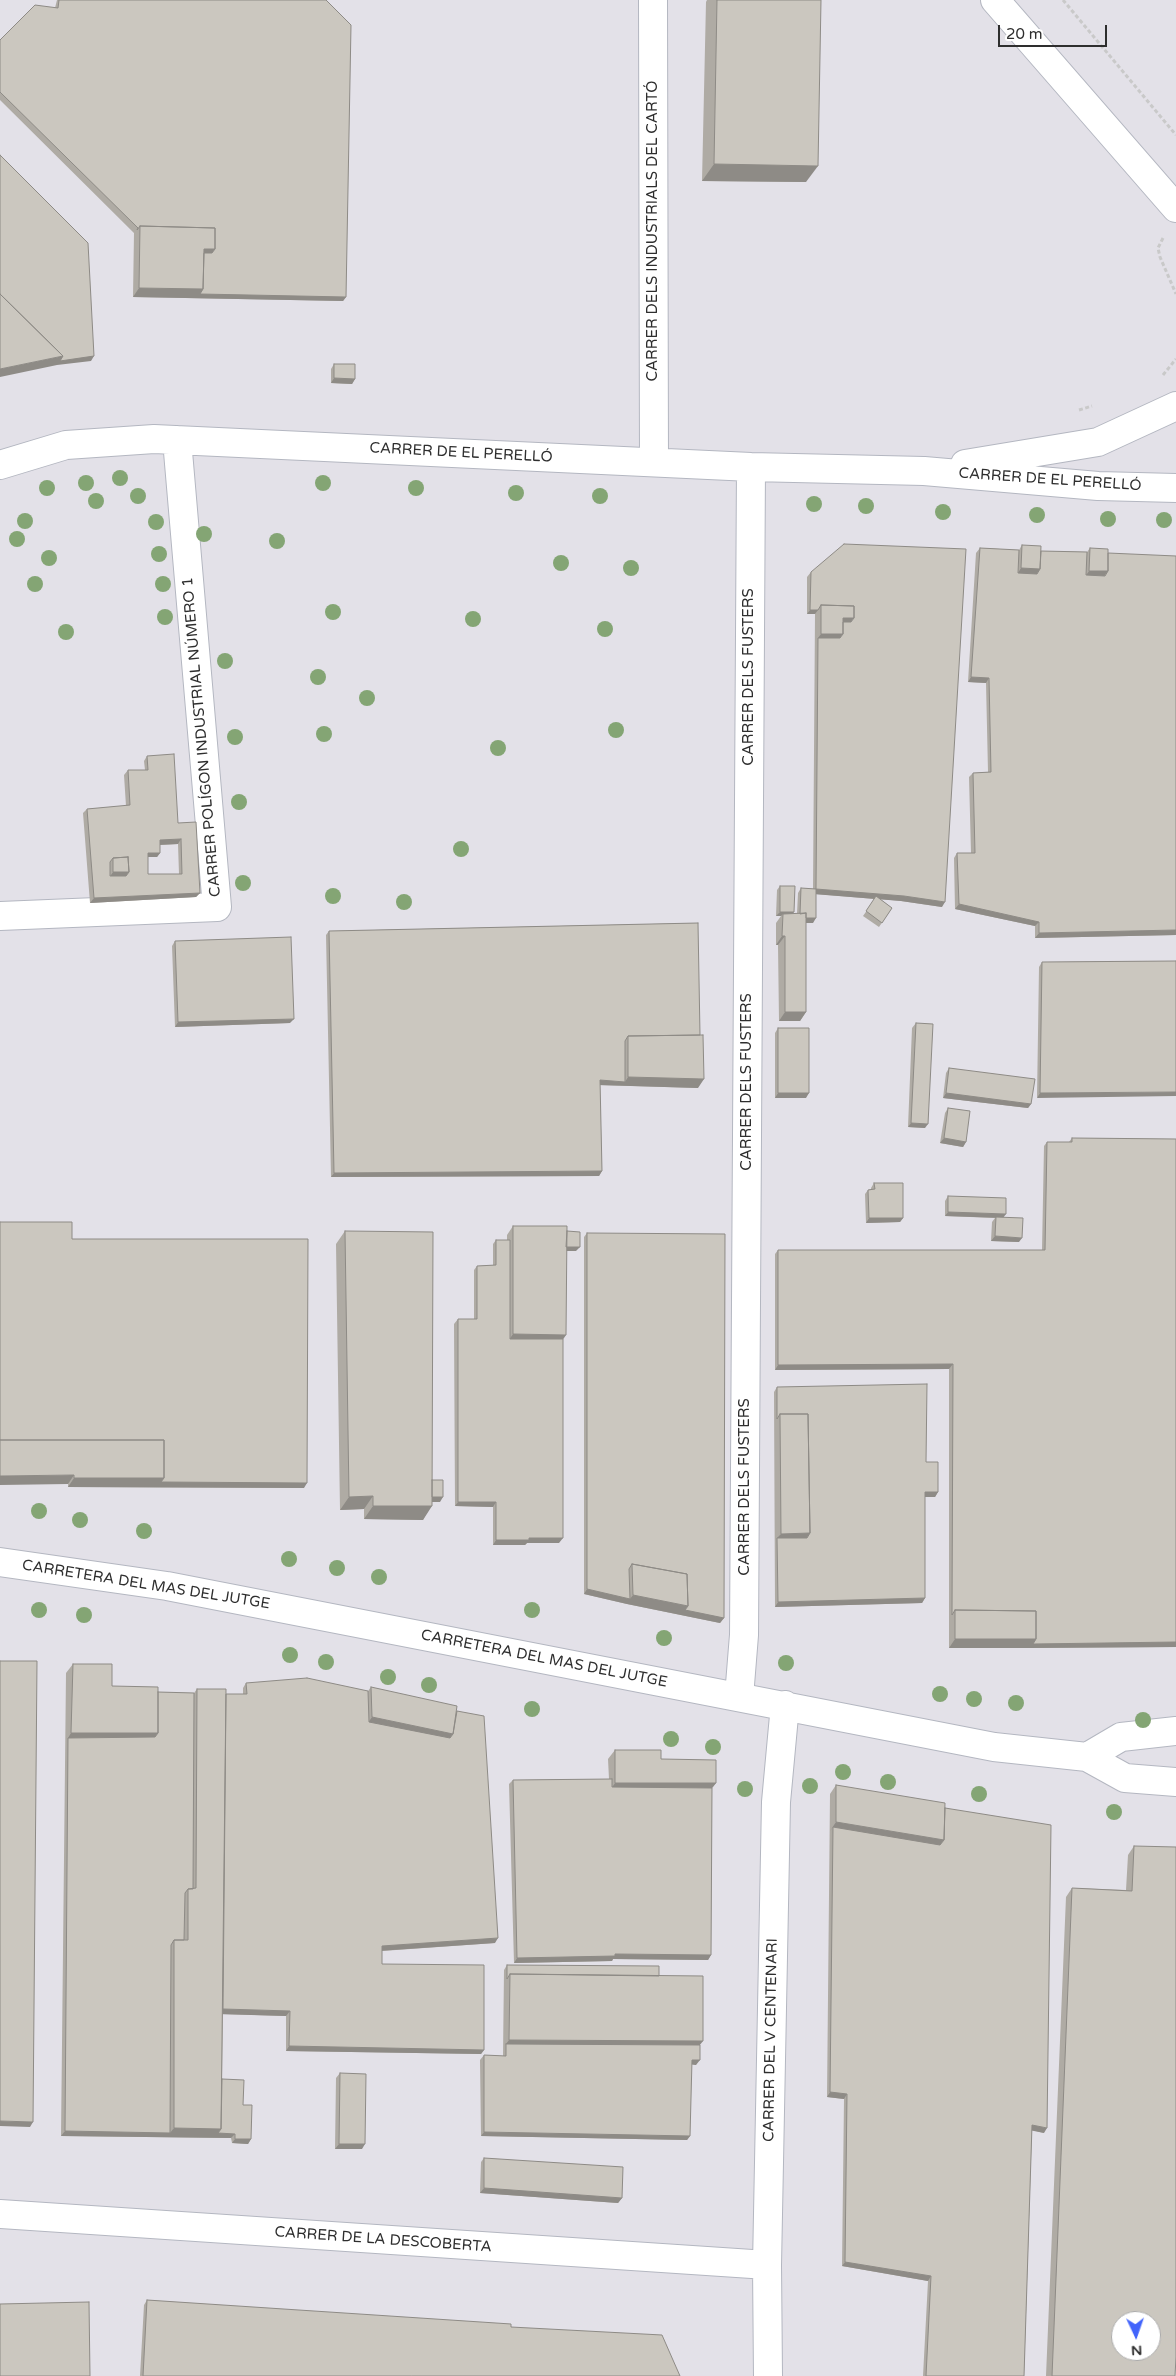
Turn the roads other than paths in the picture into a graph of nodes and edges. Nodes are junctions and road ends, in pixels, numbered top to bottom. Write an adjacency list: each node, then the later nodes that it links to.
1 (653, 0): 6 (street, CARRER DELS INDUSTRIALS DEL CARTÓ)
2 (995, 0): 3 (street)
3 (1176, 208)
4 (1176, 406): 9 (street, CARRER DE EL PERELLÓ)
5 (177, 440): 6 (street, CARRER DE EL PERELLÓ); 7 (street, CARRER DE EL PERELLÓ); 11 (street, CARRER POLÍGON INDUSTRIAL NÚMERO 1)
6 (654, 462): 8 (street, CARRER DE EL PERELLÓ)
7 (0, 465)
8 (751, 467): 9 (street, CARRER DE EL PERELLÓ); 13 (street, CARRER DELS FUSTERS)
9 (924, 471): 10 (street, CARRER DE EL PERELLÓ)
10 (1176, 488)
11 (0, 916)
12 (0, 1562): 13 (street, CARRETERA DEL MAS DEL JUTGE)
13 (739, 1697): 14 (street, CARRETERA DEL MAS DEL JUTGE)
14 (785, 1705): 16 (street, CARRETERA DEL MAS DEL JUTGE); 19 (street, CARRER DEL V CENTENARI)
15 (1176, 1731): 16 (street)
16 (1087, 1757): 17 (street, CARRETERA DEL MAS DEL JUTGE)
17 (1176, 1782)
18 (0, 2214): 19 (street, CARRER DE LA DESCOBERTA)
19 (767, 2265): 20 (street, CARRER DEL V CENTENARI)
20 (768, 2376)

